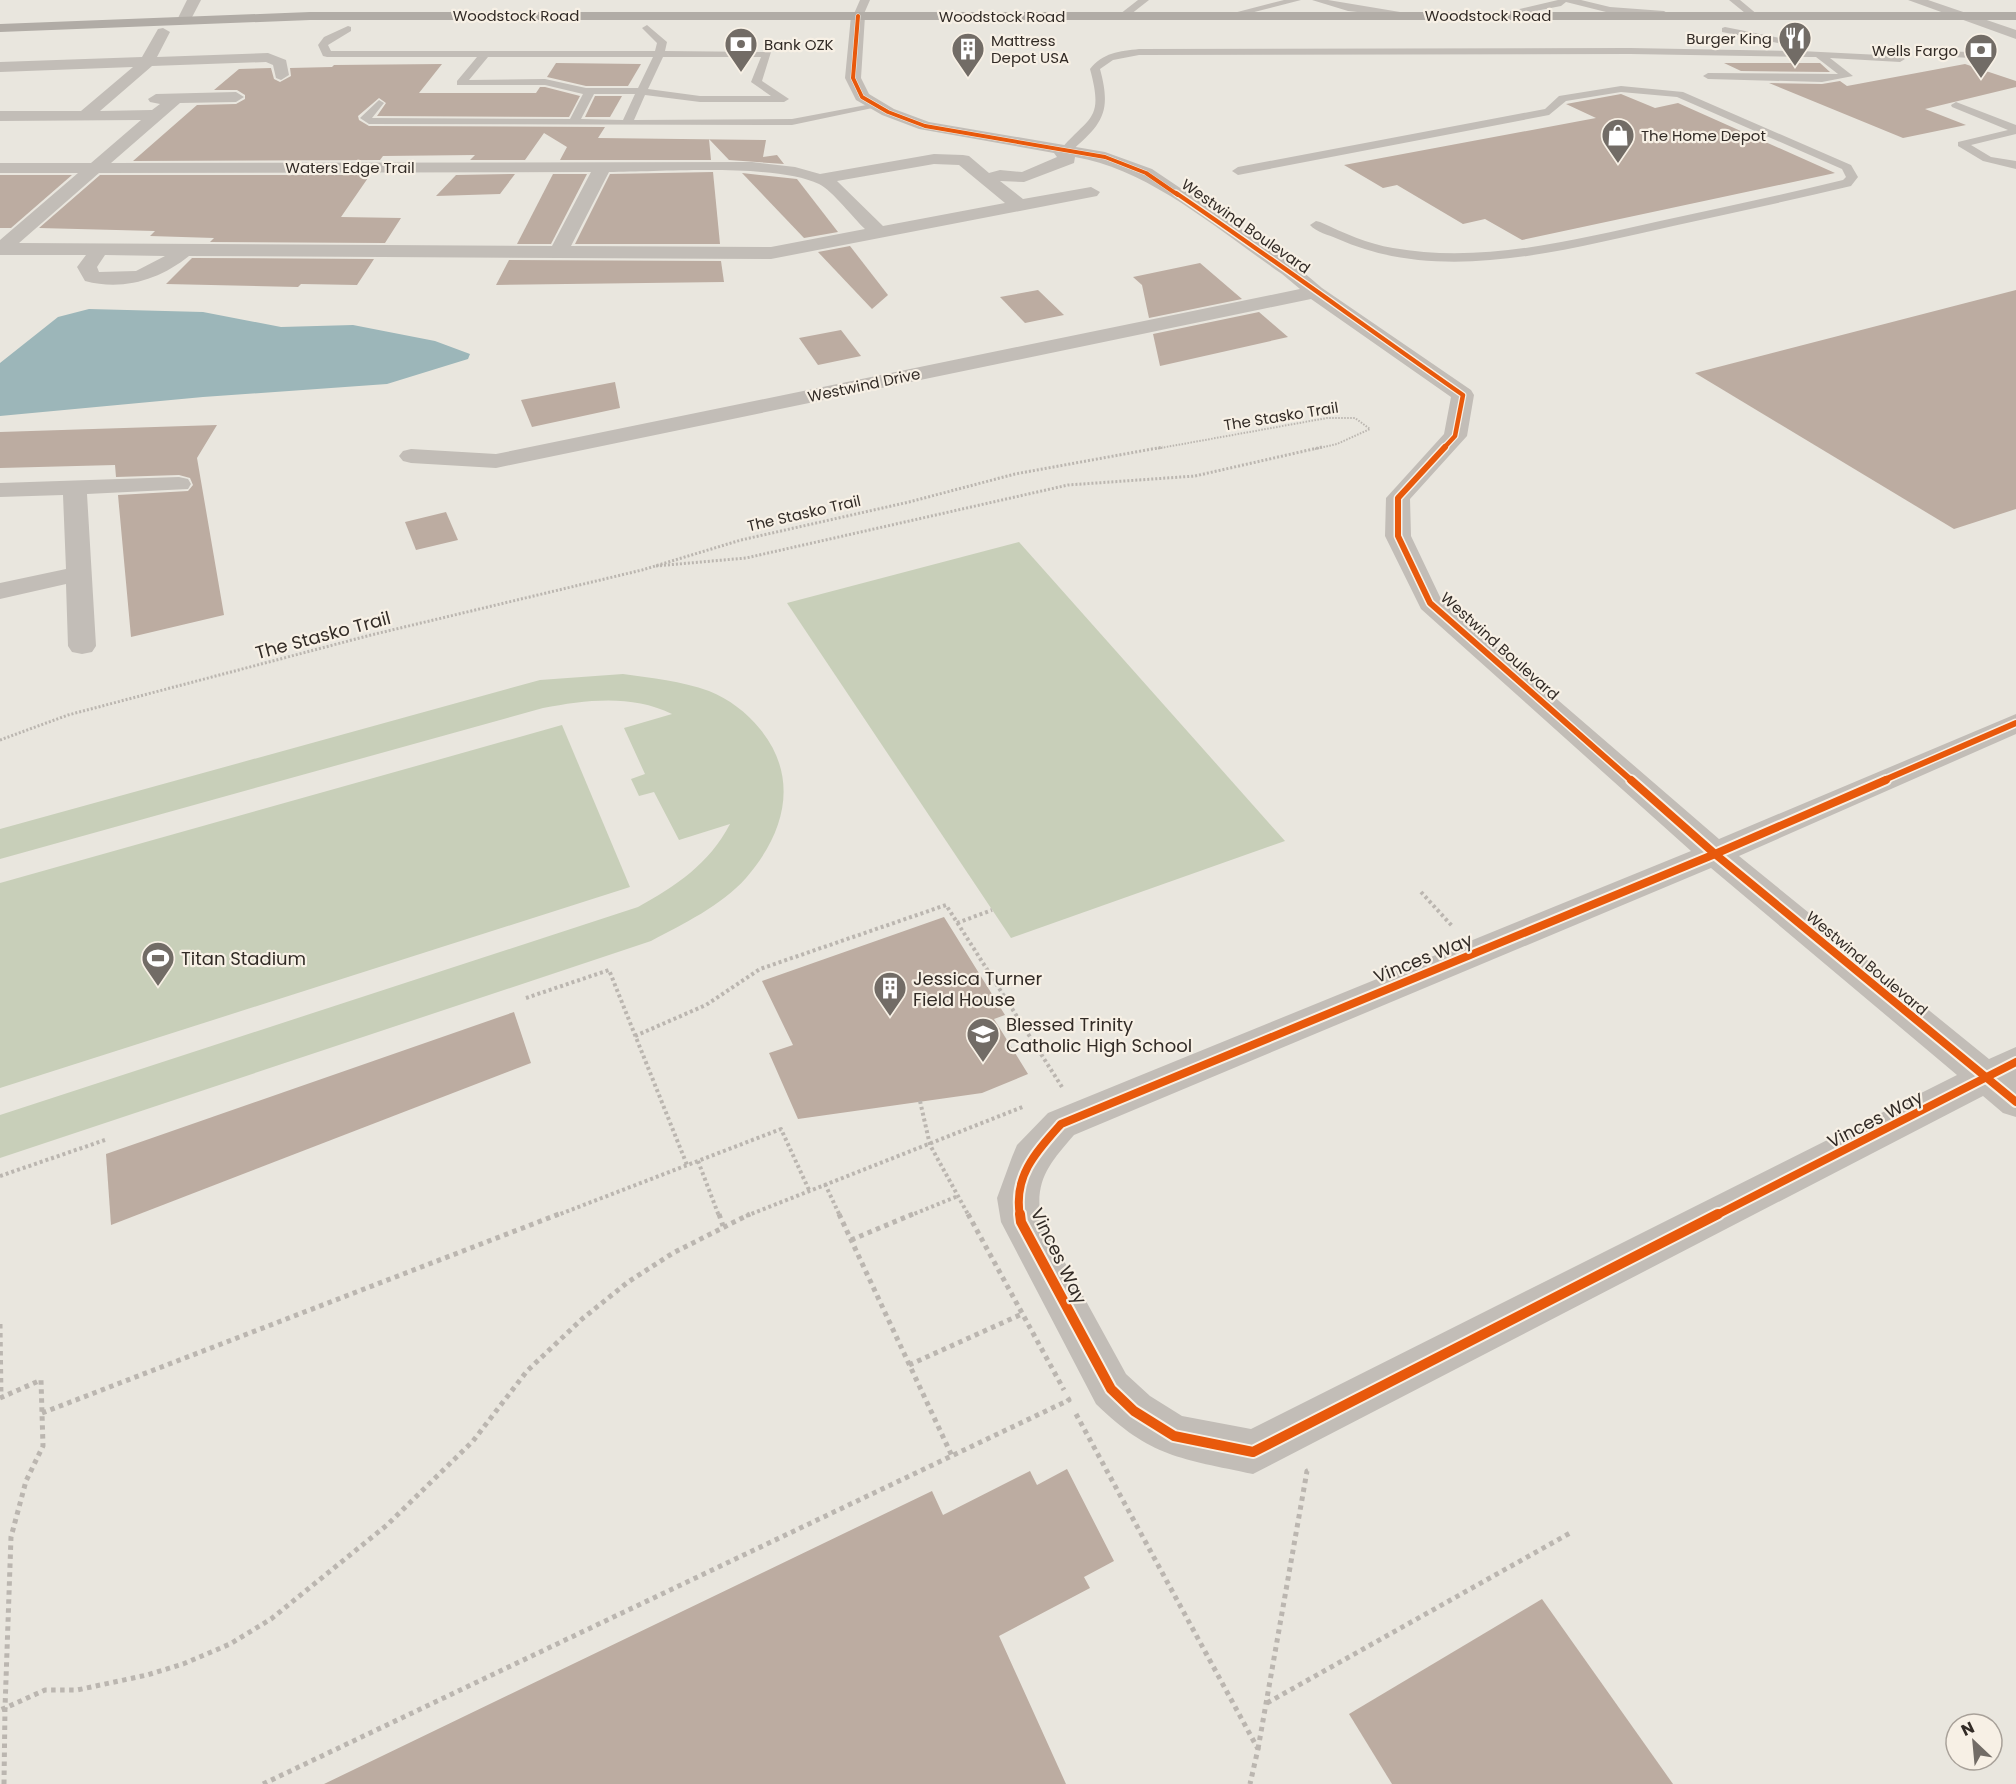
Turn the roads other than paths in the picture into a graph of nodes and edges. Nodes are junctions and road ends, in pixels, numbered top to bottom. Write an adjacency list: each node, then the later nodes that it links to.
1 (194, 0): 20 (street)
2 (1144, 0): 16 (lane)
3 (1296, 0): 17 (lane)
4 (1317, 0): 11 (lane)
5 (1563, 0): 12 (lane)
6 (1569, 0): 13 (lane)
7 (1734, 0): 14 (lane)
8 (1885, 0): 15 (main road)
9 (1915, 0): 18 (street)
10 (860, 15): 16 (main road, Woodstock Road); 20 (main road, Woodstock Road); 22 (main road, Woodstock Road); 24 (main road, Woodstock Road); 52 (street, Westwind Boulevard)
11 (1413, 15): 12 (main road, Woodstock Road); 17 (main road, Woodstock Road)
12 (1499, 15): 13 (main road, Woodstock Road)
13 (1674, 15): 14 (main road, Woodstock Road)
14 (1753, 15): 15 (main road, Woodstock Road)
15 (1836, 15): 18 (main road, Woodstock Road)
16 (1122, 16): 17 (main road, Woodstock Road)
17 (1227, 16)
18 (1960, 16): 19 (main road); 25 (street, Woodstock Road)
19 (2016, 16)
20 (184, 20): 21 (main road, Woodstock Road)
21 (0, 28)
22 (647, 28): 23 (main road, Woodstock Road); 32 (lane)
23 (348, 29): 26 (main road, Woodstock Road); 30 (lane)
24 (1725, 30): 25 (main road, Woodstock Road); 29 (lane)
25 (2009, 30): 27 (street, Woodstock Road)
26 (164, 32): 28 (main road, Woodstock Road); 37 (street)
27 (2016, 35)
28 (0, 40)
29 (1797, 46): 33 (lane); 61 (lane)
30 (485, 54): 31 (lane); 42 (lane)
31 (528, 54): 32 (lane); 38 (lane)
32 (659, 54): 43 (lane); 46 (lane)
33 (1817, 54): 36 (lane); 41 (lane)
34 (1932, 54): 35 (lane)
35 (1973, 55)
36 (1900, 59)
37 (146, 63): 39 (street); 40 (street); 53 (street)
38 (522, 64)
39 (0, 67)
40 (281, 75)
41 (1708, 76)
42 (590, 91): 43 (lane); 57 (lane)
43 (642, 91): 46 (lane); 58 (lane)
44 (236, 97): 45 (street)
45 (176, 98): 47 (street); 54 (street)
46 (784, 99): 56 (lane)
47 (127, 100)
48 (34, 103): 50 (street); 53 (street); 55 (street)
49 (379, 103): 57 (lane)
50 (0, 104)
51 (1956, 105): 60 (lane)
52 (878, 106): 56 (lane); 61 (street, Westwind Boulevard)
53 (82, 108): 54 (street); 55 (street)
54 (157, 115): 66 (street)
55 (8, 116): 59 (street)
56 (809, 120): 58 (lane)
57 (574, 122): 58 (lane)
58 (627, 123)
59 (0, 128)
60 (2016, 130): 63 (lane)
61 (1064, 151): 62 (street); 67 (street); 79 (street, Westwind Boulevard)
62 (1029, 160): 67 (street); 69 (street)
63 (2016, 165)
64 (603, 167): 66 (street, Waters Edge Trail); 70 (street, Waters Edge Trail); 78 (street)
65 (0, 168): 66 (street, Waters Edge Trail)
66 (98, 168): 75 (street)
67 (1050, 168): 69 (street)
68 (1238, 171): 73 (lane)
69 (993, 177): 70 (street, Waters Edge Trail); 72 (street, Waters Edge Trail)
70 (820, 179): 74 (street, Waters Edge Trail)
71 (1091, 192): 72 (street)
72 (1019, 206): 74 (street)
73 (1316, 225)
74 (878, 232): 78 (street)
75 (1, 249): 76 (street)
76 (100, 249): 77 (street); 77 (street)
77 (184, 250): 78 (street)
78 (558, 252)
79 (1315, 292): 80 (street, Westwind Drive); 88 (street, Westwind Boulevard)
80 (411, 456)
81 (179, 484): 82 (street)
82 (75, 488): 83 (street); 84 (street)
83 (0, 490)
84 (78, 574): 85 (street); 86 (street)
85 (0, 591)
86 (82, 646)
87 (2016, 723): 88 (street, Vinces Way)
88 (1715, 854): 89 (street, Westwind Boulevard); 89 (street, Vinces Way)
89 (2001, 1070): 90 (street, Westwind Boulevard)
90 (2016, 1102)

